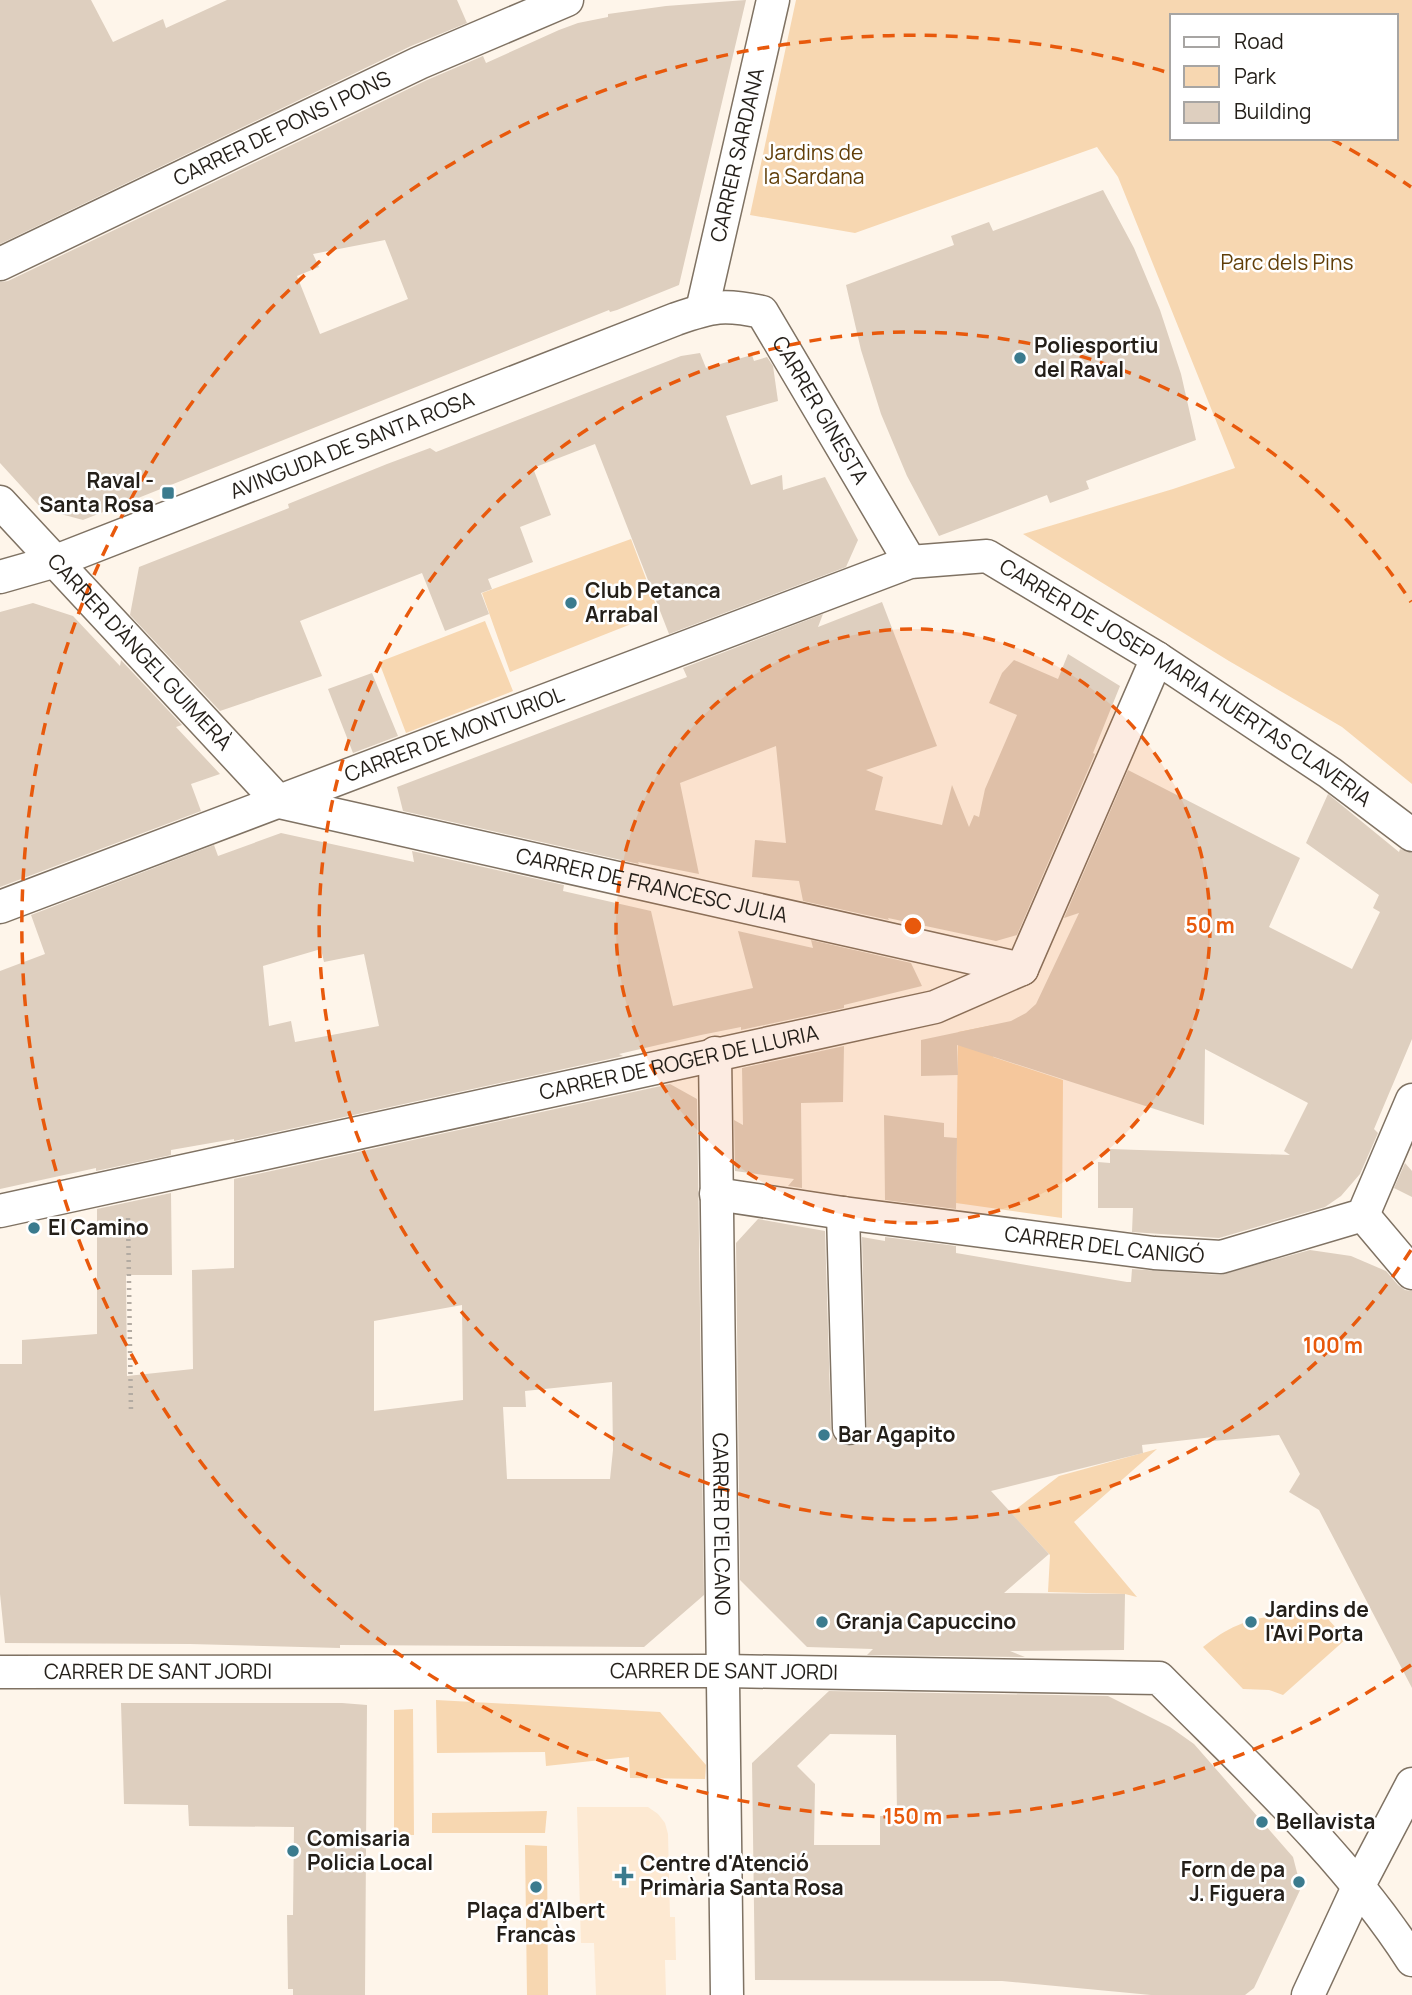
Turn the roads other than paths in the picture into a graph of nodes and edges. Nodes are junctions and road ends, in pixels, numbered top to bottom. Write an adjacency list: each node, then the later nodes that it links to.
1 (566, 0): 3 (street, CARRER DE PONS I PONS)
2 (773, 0): 4 (street, CARRER SARDANA)
3 (0, 264)
4 (702, 310): 6 (street, AVINGUDA DE SANTA ROSA); 7 (street, CARRER GINESTA)
5 (0, 502): 6 (street, CARRER D'ÀNGEL GUIMERÀ)
6 (56, 561): 8 (street, AVINGUDA DE SANTA ROSA); 10 (street, CARRER D'ÀNGEL GUIMERÀ)
7 (910, 562): 9 (street, CARRER DE JOSEP MARIA HUERTAS CLAVERIA); 10 (street, CARRER DE MONTURIOL)
8 (0, 577)
9 (1157, 658): 11 (street, CARRER DE JOSEP MARIA HUERTAS CLAVERIA); 13 (street)
10 (279, 802): 12 (street, CARRER DE MONTURIOL); 13 (street, CARRER DE FRANCESC JULIA)
11 (1412, 835)
12 (0, 908)
13 (1022, 969): 14 (street, CARRER DE ROGER DE LLURIA)
14 (715, 1053): 16 (street, CARRER D'ELCANO); 17 (street, CARRER DE ROGER DE LLURIA)
15 (1412, 1100): 19 (street)
16 (716, 1194): 18 (street, CARRER DEL CANIGÓ); 22 (street, CARRER D'ELCANO)
17 (0, 1211)
18 (843, 1213): 19 (street, CARRER DEL CANIGÓ); 21 (street)
19 (1363, 1215): 20 (street)
20 (1412, 1273)
21 (849, 1428)
22 (724, 1671): 23 (street, CARRER DE SANT JORDI); 25 (street, CARRER DE SANT JORDI); 27 (street, CARRER D'ELCANO)
23 (0, 1672)
24 (1412, 1784): 25 (street)
25 (1359, 1885): 26 (street, CARRER DE SANT JORDI); 28 (street)
26 (1412, 1960)
27 (727, 1995)
28 (1308, 1995)

